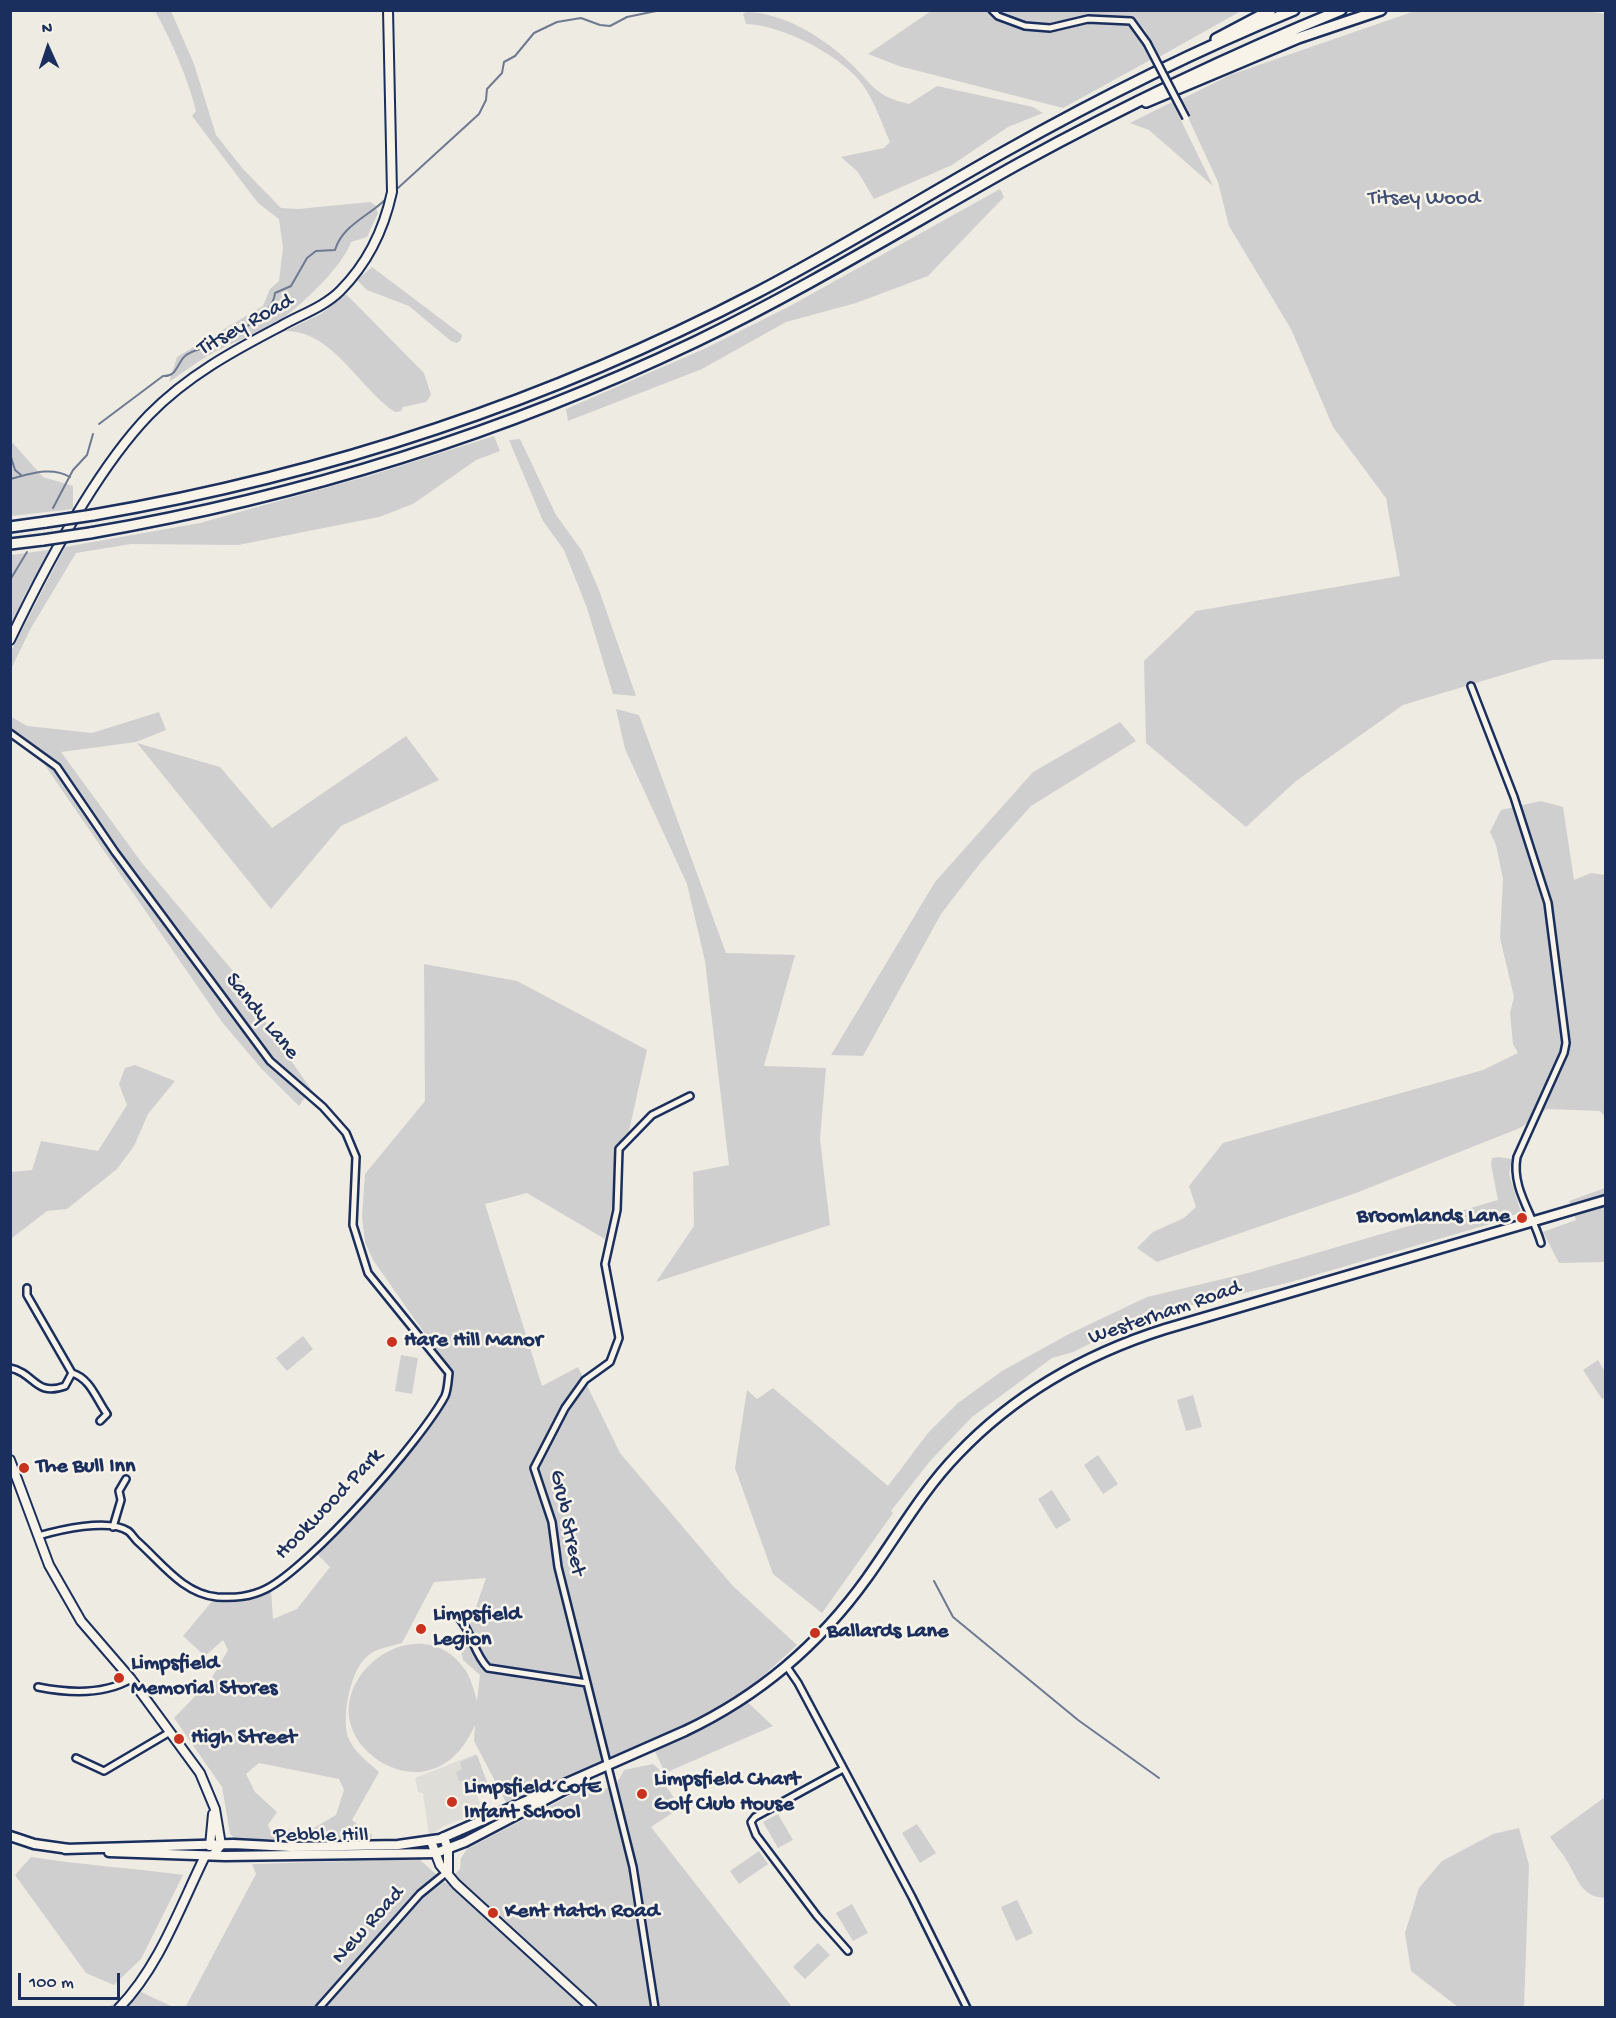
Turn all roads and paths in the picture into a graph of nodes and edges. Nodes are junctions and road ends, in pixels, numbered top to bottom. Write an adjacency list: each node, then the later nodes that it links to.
1 (388, 10): 12 (main road, Titsey Road)
2 (992, 10): 9 (street, bridge)
3 (1271, 10): 7 (highway)
4 (1294, 10): 7 (highway)
5 (1341, 10): 8 (highway)
6 (1381, 10): 8 (highway)
7 (1178, 62): 10 (highway, bridge)
8 (1118, 111): 11 (highway, bridge)
9 (1186, 118)
10 (10, 527)
11 (10, 544)
12 (10, 640)
13 (1471, 686): 17 (street)
14 (10, 733): 22 (street, Sandy Lane)
15 (690, 1096): 31 (street, Grub Street)
16 (1605, 1200): 17 (main road, Westerham Road)
17 (1535, 1221): 18 (street); 29 (main road, Westerham Road)
18 (1541, 1243)
19 (27, 1288): 21 (street)
20 (10, 1368): 21 (street)
21 (72, 1373): 23 (street)
22 (449, 1373): 26 (street, Hookwood Park)
23 (100, 1421)
24 (10, 1460): 27 (main road)
25 (126, 1479): 26 (street)
26 (114, 1527): 27 (street, Hookwood Park)
27 (38, 1536): 30 (main road)
28 (456, 1616): 31 (street)
29 (787, 1667): 35 (main road, Westerham Road); 36 (street)
30 (131, 1679): 32 (street); 33 (main road)
31 (587, 1683): 35 (street, Grub Street)
32 (38, 1687)
33 (170, 1732): 34 (street); 38 (main road)
34 (76, 1758)
35 (608, 1766): 37 (main road, Westerham Road); 52 (street, Grub Street)
36 (843, 1769): 48 (street); 53 (street)
37 (596, 1772): 40 (main road, Westerham Road); 44 (main road, Westerham Road)
38 (213, 1801): 41 (main road); 42 (main road)
39 (10, 1836): 43 (main road)
40 (437, 1839): 41 (main road, Pebble Hill); 44 (main road); 45 (main road)
41 (221, 1845): 42 (main road, Pebble Hill); 46 (main road)
42 (210, 1846): 43 (main road); 46 (street)
43 (65, 1849): 46 (main road)
44 (448, 1850): 45 (main road, Westerham Road); 47 (main road)
45 (436, 1853): 46 (main road, Pebble Hill); 47 (main road)
46 (209, 1856): 49 (main road)
47 (448, 1872): 50 (street, New Road); 51 (main road)
48 (848, 1951)
49 (119, 2007)
50 (319, 2007)
51 (592, 2007)
52 (655, 2007)
53 (967, 2007)

